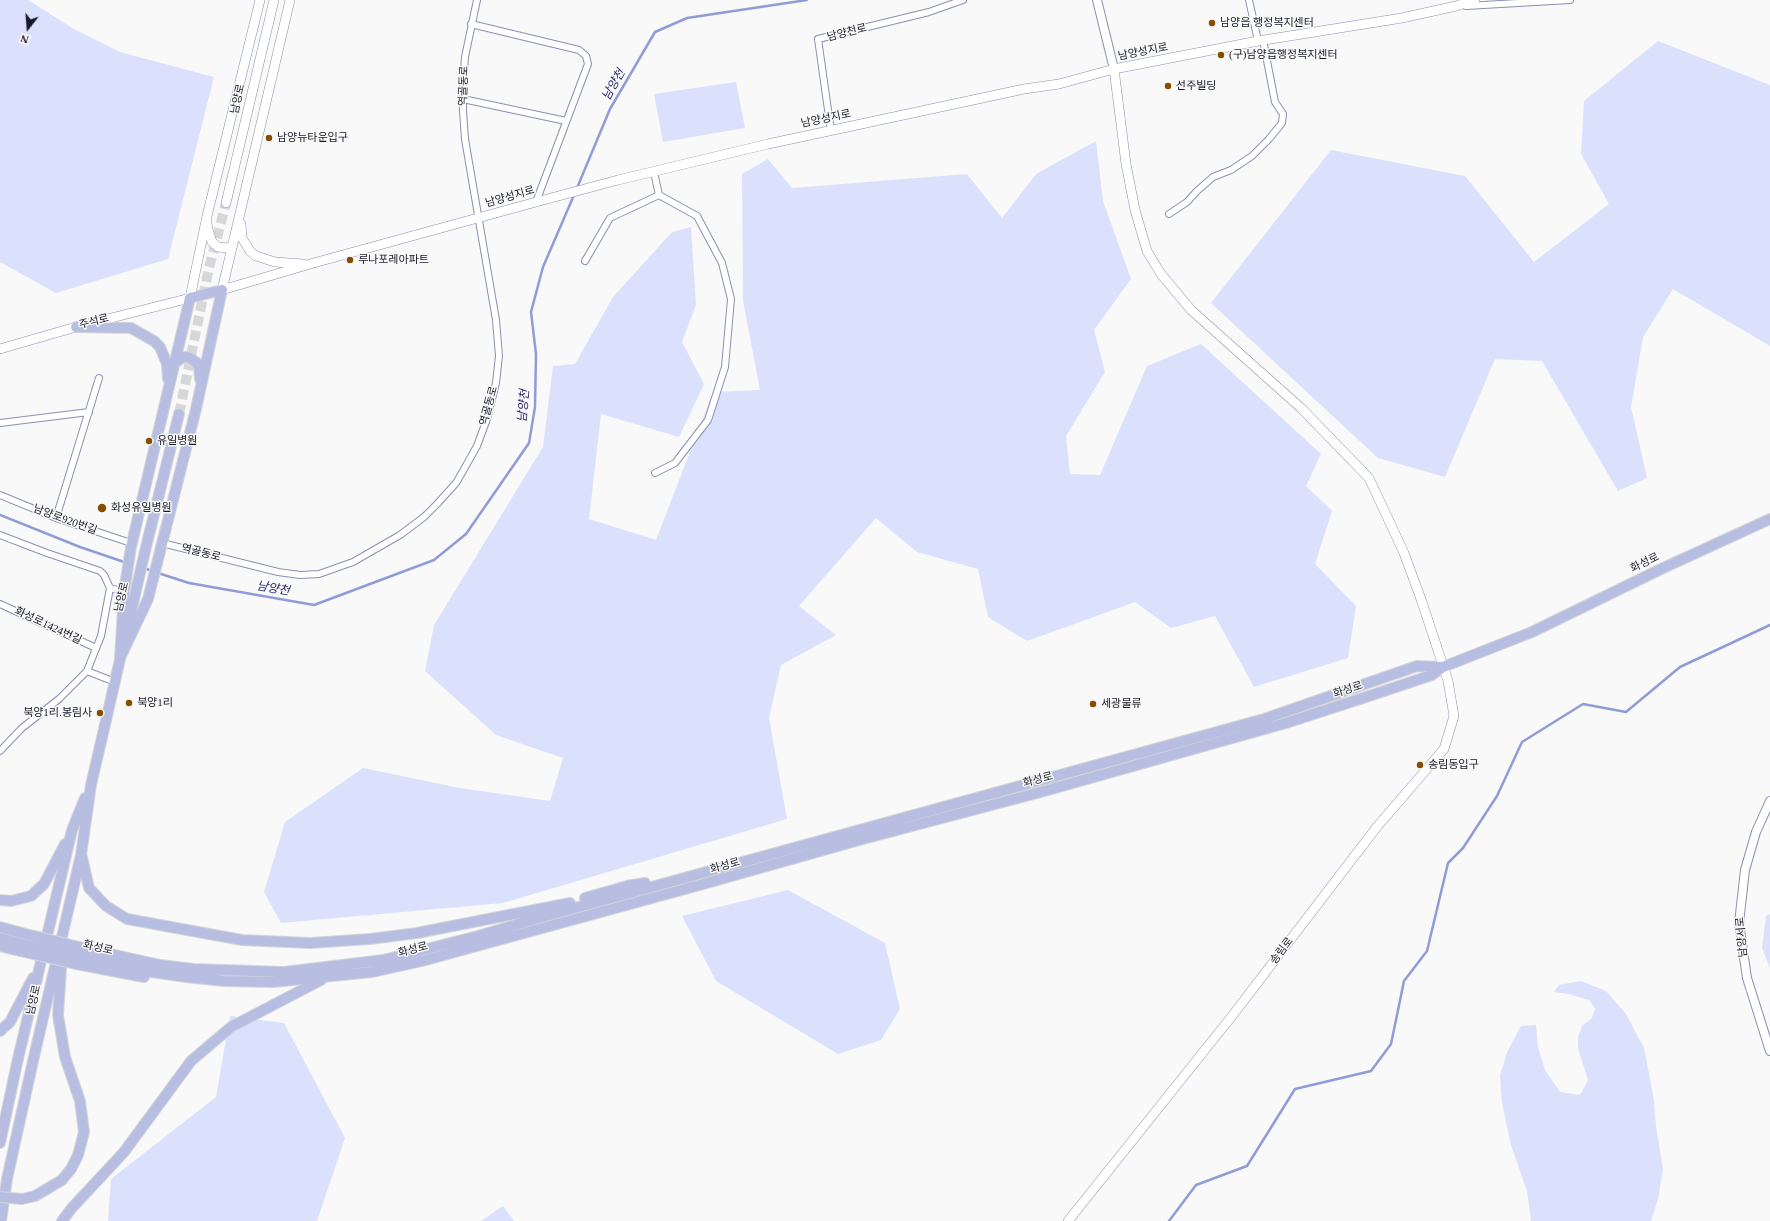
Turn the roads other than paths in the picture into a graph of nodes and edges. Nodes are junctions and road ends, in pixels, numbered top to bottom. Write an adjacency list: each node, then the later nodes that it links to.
1 (260, 0): 23 (main road)
2 (274, 0): 20 (main road, 남양로)
3 (290, 0): 21 (main road)
4 (477, 0): 11 (street, 역골동로)
5 (963, 0): 16 (street, 남양천로)
6 (1097, 0): 13 (street)
7 (1249, 0): 12 (street)
8 (1475, 0): 10 (main road, 남양성지로)
9 (1570, 0): 10 (street)
10 (1456, 6): 12 (main road, 남양성지로)
11 (471, 24): 14 (street, 역골동로); 15 (street)
12 (1260, 41): 13 (main road, 남양성지로); 22 (street)
13 (1114, 69): 16 (main road, 남양성지로); 51 (main road, 송림로)
14 (463, 100): 15 (street); 24 (street, 역골동로)
15 (566, 121): 19 (street)
16 (831, 130): 17 (main road, 남양성지로)
17 (654, 172): 18 (street); 19 (main road, 남양성지로)
18 (659, 195): 26 (street); 39 (street)
19 (536, 202): 24 (main road, 남양성지로)
20 (226, 203)
21 (241, 213): 25 (main road); 27 (main road)
22 (1169, 214)
23 (207, 216): 25 (main road); 29 (main road)
24 (480, 218): 27 (main road, 남양성지로); 45 (street, 역골동로)
25 (232, 245): 28 (main road)
26 (585, 261)
27 (310, 264): 28 (main road, 남양성지로)
28 (222, 290): 29 (main road, 남양성지로); 35 (main road)
29 (190, 298): 30 (main road, 주석로); 32 (main road)
30 (76, 327): 31 (main road, 주석로); 34 (main road)
31 (0, 349)
32 (175, 363): 34 (main road); 35 (main road)
33 (99, 378): 36 (street)
34 (168, 393): 44 (main road)
35 (196, 409): 45 (main road)
36 (89, 412): 38 (street); 41 (street)
37 (179, 414): 50 (main road, 남양로)
38 (0, 423)
39 (655, 473)
40 (0, 495): 41 (street, 남양로920번길)
41 (56, 518): 44 (street, 남양로920번길)
42 (1770, 518): 51 (main road, 화성로)
43 (0, 535): 46 (street)
44 (131, 545): 47 (main road)
45 (161, 548): 50 (main road)
46 (110, 588): 47 (street); 49 (street)
47 (124, 592): 50 (main road)
48 (0, 604): 49 (street, 화성로1424번길)
49 (96, 648): 52 (street)
50 (120, 658): 53 (main road, 남양로)
51 (1443, 667): 59 (main road, 화성로); 68 (main road, 화성로); 75 (main road, 송림로)
52 (86, 671): 53 (street); 54 (street)
53 (115, 682): 55 (main road, 남양로)
54 (0, 751)
55 (91, 785): 57 (main road, 남양로); 58 (main road, 남양로)
56 (1770, 801): 70 (street, 남양서로)
57 (72, 830): 60 (main road); 67 (main road, 남양로)
58 (81, 855): 59 (main road); 61 (main road, 남양로)
59 (689, 878): 66 (main road, 화성로)
60 (0, 900)
61 (64, 924): 72 (main road, bridge); 73 (main road, 남양로)
62 (0, 928): 64 (main road, 화성로)
63 (0, 938): 64 (main road, 화성로)
64 (21, 942): 65 (main road); 66 (main road, 화성로, bridge); 66 (main road, bridge)
65 (0, 946)
66 (78, 956): 68 (main road, 화성로)
67 (40, 964): 69 (main road); 71 (main road, 남양로)
68 (327, 977): 74 (main road)
69 (0, 1031)
70 (1770, 1051)
71 (0, 1143)
72 (0, 1197)
73 (1, 1221)
74 (62, 1221)
75 (1068, 1221)

